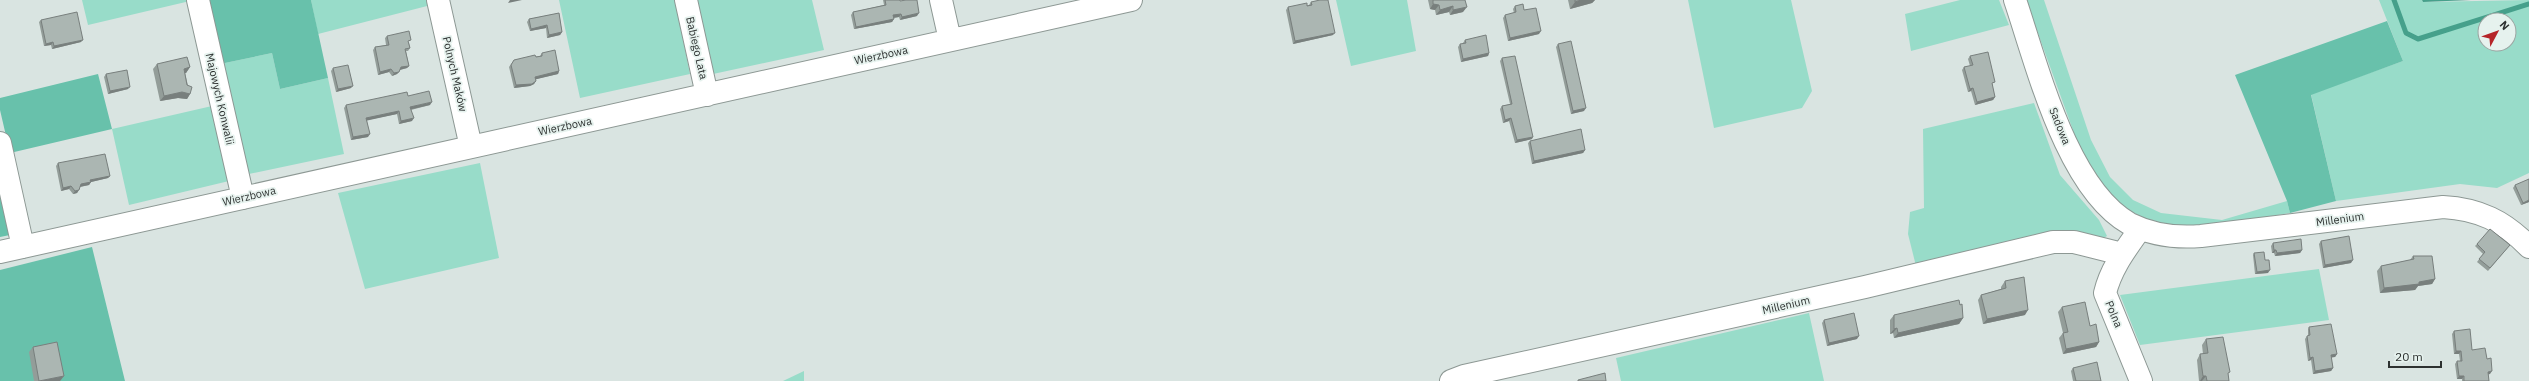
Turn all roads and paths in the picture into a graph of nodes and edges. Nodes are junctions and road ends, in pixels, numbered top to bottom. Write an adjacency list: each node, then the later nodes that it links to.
1 (198, 0): 11 (street, Majowych Konwalii)
2 (438, 0): 10 (street, Polnych Maków)
3 (686, 0): 8 (street, Babiego Lata)
4 (941, 0): 7 (street)
5 (1131, 0): 7 (street, Wierzbowa)
6 (2015, 0): 12 (street, Sadowa)
7 (950, 40): 8 (street, Wierzbowa)
8 (707, 95): 10 (street, Wierzbowa)
9 (0, 144): 13 (street)
10 (471, 147): 11 (street, Wierzbowa)
11 (243, 198): 13 (street, Wierzbowa)
12 (2140, 229): 14 (street, Millenium); 16 (street, Polna)
13 (23, 247): 15 (street, Wierzbowa)
14 (2529, 247)
15 (0, 252)
16 (2122, 254): 17 (street, Millenium); 18 (street, Polna)
17 (1451, 381)
18 (2142, 381)

